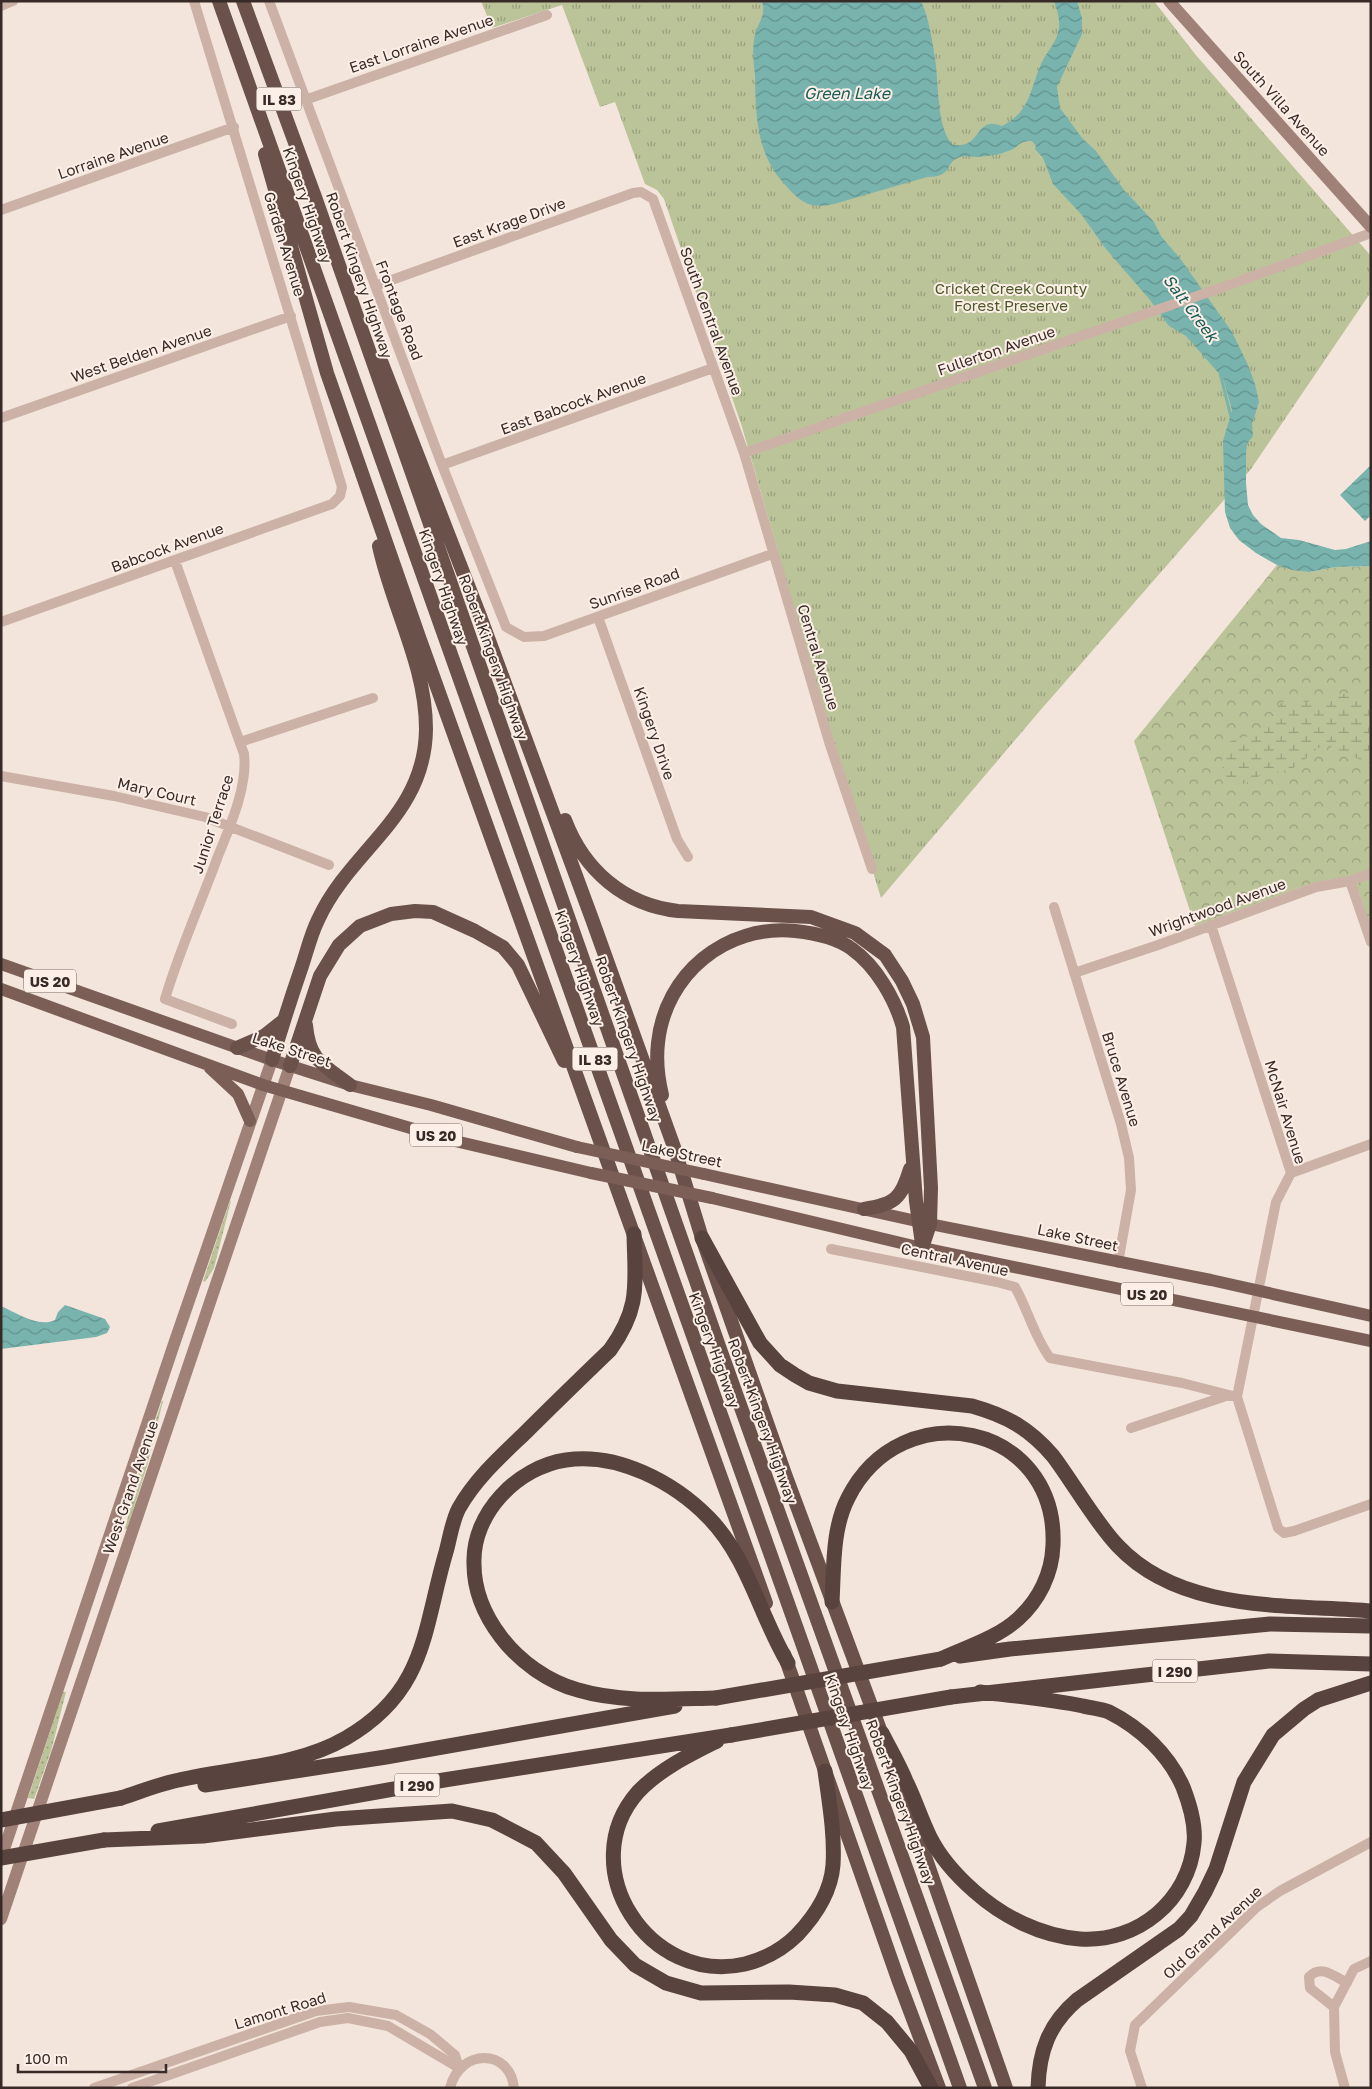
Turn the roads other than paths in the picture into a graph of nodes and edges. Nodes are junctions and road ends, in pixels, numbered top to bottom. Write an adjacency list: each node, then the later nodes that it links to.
1 (13, 1): 7 (street)
2 (194, 1): 11 (street, Garden Avenue)
3 (219, 1): 9 (highway, Kingery Highway / IL 83)
4 (243, 1): 12 (highway, Robert Kingery Highway / IL 83)
5 (269, 1): 10 (street, Frontage Road)
6 (1169, 1): 15 (main road, South Villa Avenue)
7 (1, 6)
8 (546, 15): 10 (street, East Lorraine Avenue)
9 (230, 31): 23 (highway); 104 (highway, Kingery Highway / IL 83)
10 (305, 100): 17 (street, Frontage Road)
11 (234, 127): 14 (street, Lorraine Avenue); 18 (street, Garden Avenue)
12 (315, 198): 27 (highway); 105 (highway, Robert Kingery Highway / IL 83)
13 (653, 199): 17 (street, East Krage Drive); 19 (street, South Central Avenue)
14 (1, 210)
15 (1371, 227)
16 (1371, 233): 21 (street, Fullerton Avenue)
17 (375, 286): 22 (street, Frontage Road)
18 (291, 316): 20 (street, West Belden Avenue); 24 (street, Garden Avenue)
19 (713, 368): 21 (street, South Central Avenue); 22 (street, East Babcock Avenue)
20 (1, 418)
21 (744, 453): 25 (street, Central Avenue)
22 (442, 465): 30 (street, Frontage Road)
23 (369, 494): 46 (highway); 57 (highway)
24 (340, 496): 26 (street, Babcock Avenue)
25 (772, 554): 28 (street, Sunrise Road); 37 (street, Central Avenue)
26 (176, 561): 29 (street, Babcock Avenue); 32 (street, Junior Terrace)
27 (480, 616): 59 (highway); 63 (highway)
28 (598, 617): 30 (street, Sunrise Road); 35 (street, Kingery Drive)
29 (1, 622)
30 (506, 627)
31 (373, 698): 32 (street)
32 (240, 742): 34 (street, Junior Terrace)
33 (1, 776): 34 (street, Mary Court)
34 (229, 827): 36 (street, Mary Court); 48 (street, Junior Terrace)
35 (688, 857)
36 (329, 865)
37 (872, 869)
38 (1371, 873): 39 (street, Wrightwood Avenue)
39 (1350, 881): 41 (street, Wrightwood Avenue); 42 (street)
40 (1054, 907): 44 (street, Bruce Avenue)
41 (1211, 925): 44 (street, Wrightwood Avenue); 61 (street, McNair Avenue)
42 (1371, 942)
43 (1, 964): 49 (main road, Lake Street / US 20)
44 (1074, 973): 68 (street, Bruce Avenue)
45 (1, 989): 51 (main road, US 20)
46 (283, 1021): 49 (highway); 50 (highway)
47 (305, 1022): 52 (highway); 54 (highway, US 20); 57 (highway)
48 (232, 1024)
49 (237, 1048): 50 (main road, Lake Street / US 20)
50 (272, 1060): 52 (main road, Lake Street / US 20); 53 (main road, West Grand Avenue)
51 (205, 1063): 53 (main road, US 20); 56 (main road)
52 (290, 1066): 54 (main road, Lake Street / US 20); 55 (main road, West Grand Avenue)
53 (263, 1085): 55 (main road, US 20); 56 (main road, West Grand Avenue)
54 (350, 1085): 62 (main road, Lake Street / US 20, bridge)
55 (282, 1091): 66 (main road, US 20, bridge); 93 (main road, West Grand Avenue)
56 (250, 1121): 92 (main road, West Grand Avenue)
57 (595, 1124): 64 (highway)
58 (1371, 1144): 61 (street)
59 (674, 1147): 60 (highway); 65 (highway)
60 (913, 1161): 62 (highway); 63 (highway)
61 (1291, 1173): 69 (street, McNair Avenue)
62 (864, 1209): 63 (main road, Lake Street / US 20)
63 (924, 1223): 66 (highway); 68 (main road, Lake Street / US 20)
64 (634, 1234): 80 (highway); 88 (highway)
65 (702, 1238): 76 (highway); 77 (highway)
66 (922, 1248): 70 (main road, US 20)
67 (830, 1249): 73 (street, Central Avenue)
68 (1118, 1263): 69 (main road, Lake Street / US 20)
69 (1258, 1291): 70 (street, McNair Avenue); 71 (main road, Lake Street / US 20)
70 (1253, 1315): 72 (main road, US 20); 73 (street, McNair Avenue)
71 (1371, 1316)
72 (1371, 1340)
73 (1233, 1396): 74 (street); 75 (street)
74 (1131, 1428)
75 (1371, 1504)
76 (832, 1602): 79 (highway); 85 (highway)
77 (1371, 1610)
78 (1371, 1626): 79 (highway, I 290)
79 (941, 1659): 84 (highway, I 290, bridge)
80 (788, 1663): 84 (highway); 87 (highway)
81 (1371, 1664): 83 (highway, I 290)
82 (1371, 1683): 107 (highway)
83 (980, 1692): 85 (highway); 86 (highway, I 290, bridge)
84 (716, 1698): 88 (highway, I 290)
85 (882, 1733): 106 (highway)
86 (731, 1734): 87 (highway); 90 (highway, I 290)
87 (825, 1771): 103 (highway)
88 (121, 1798): 89 (highway, I 290, bridge)
89 (1, 1820)
90 (104, 1840): 92 (highway, I 290, bridge); 102 (highway)
91 (1371, 1842): 108 (street, Old Grand Avenue)
92 (1, 1858)
93 (1, 1919)
94 (1371, 1961): 95 (street)
95 (1347, 1983): 96 (street); 96 (street)
96 (1334, 2007): 109 (street)
97 (459, 2068): 98 (street, Lamont Road); 99 (street, Lamont Road); 100 (street); 101 (street)
98 (94, 2088)
99 (132, 2088)
100 (450, 2088)
101 (514, 2088)
102 (931, 2088)
103 (939, 2088)
104 (960, 2088)
105 (985, 2088)
106 (1006, 2088)
107 (1038, 2088)
108 (1142, 2088)
109 (1345, 2088)

